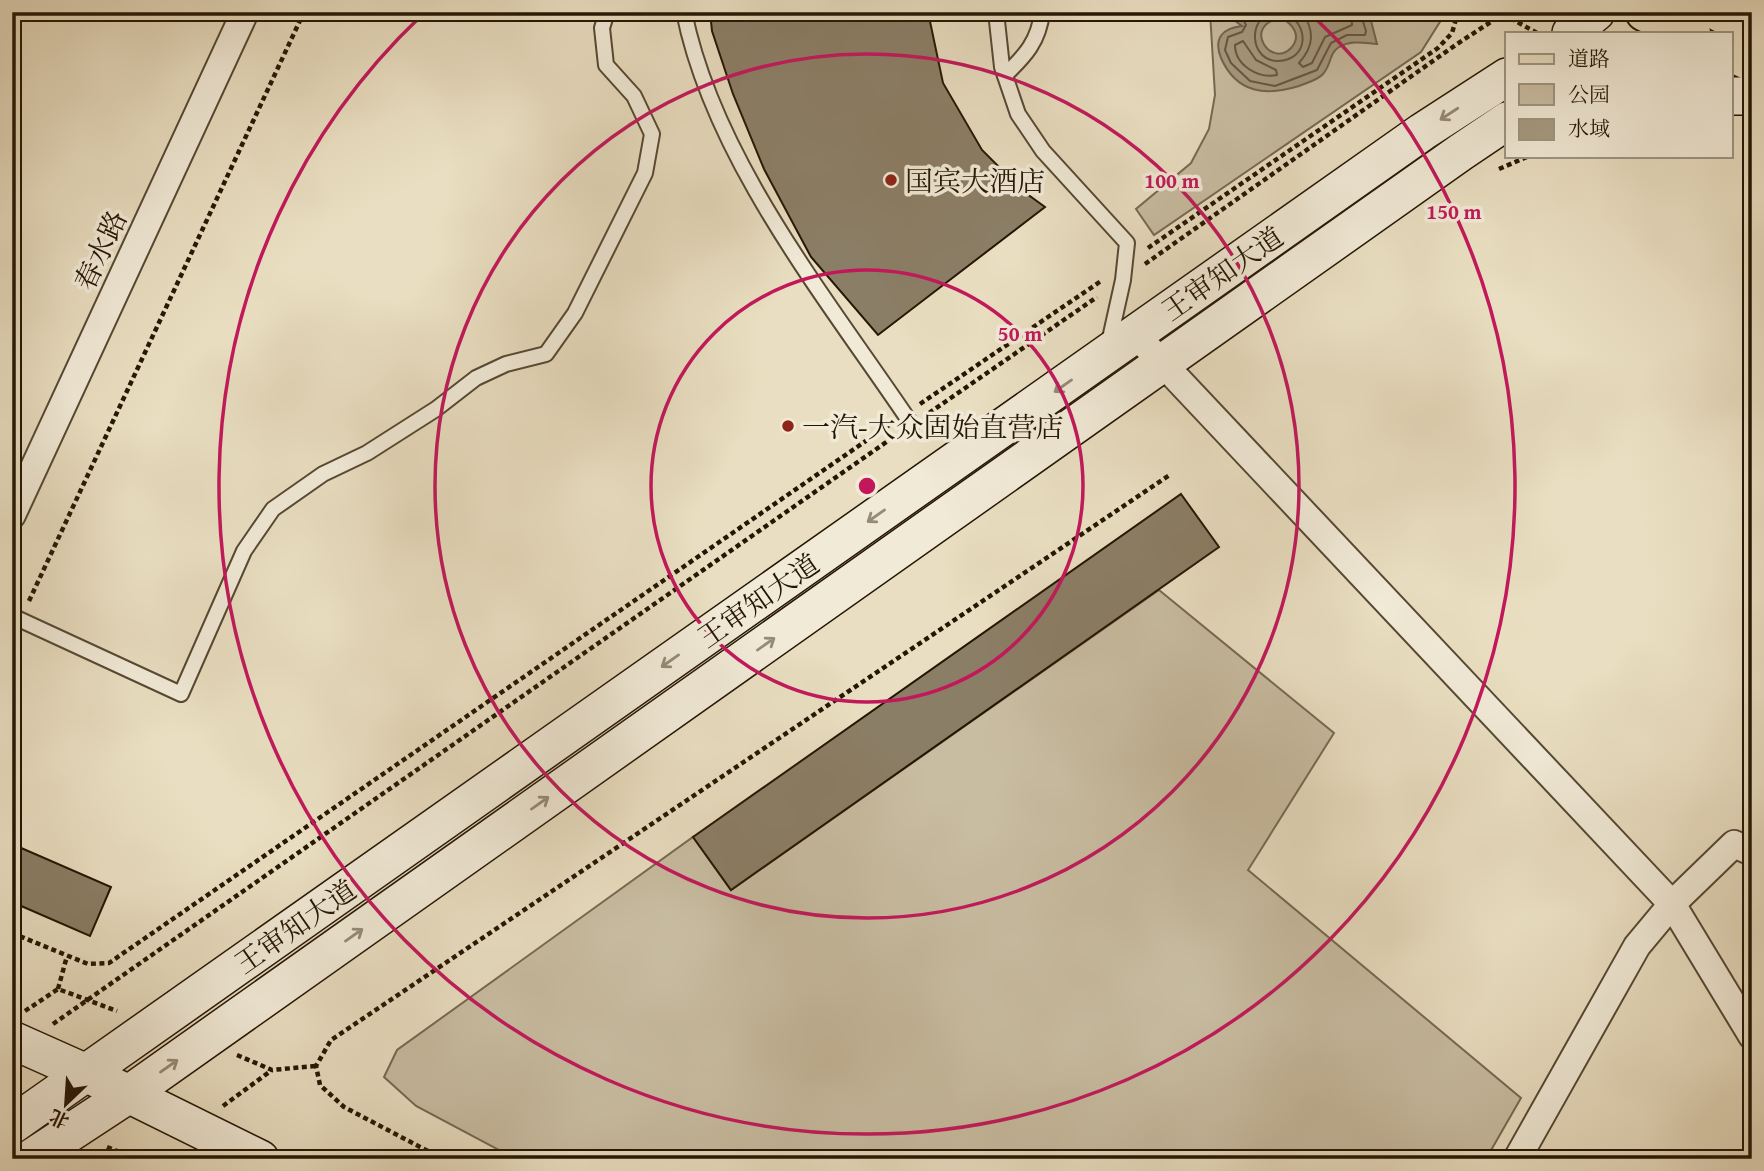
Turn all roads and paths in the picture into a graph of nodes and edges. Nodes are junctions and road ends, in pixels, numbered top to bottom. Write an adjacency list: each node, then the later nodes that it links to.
1 (245, 12): 30 (street, 春水路)
2 (304, 12): 31 (path)
3 (607, 12): 31 (lane)
4 (684, 12): 28 (lane)
5 (996, 12): 18 (lane)
6 (1042, 12): 18 (lane)
7 (1458, 12): 25 (path)
8 (1596, 12): 14 (main road)
9 (1719, 12): 12 (main road)
10 (1505, 13): 13 (path); 25 (path)
11 (1650, 19): 15 (main road)
12 (1752, 28)
13 (1535, 32)
14 (1572, 32)
15 (1688, 32)
16 (1732, 52): 17 (main road)
17 (1752, 62)
18 (1005, 75): 25 (lane)
19 (1505, 78): 26 (main road, 王审知大道, one-way to 26)
20 (1732, 96): 21 (main road)
21 (1752, 96)
22 (1505, 122): 24 (main road)
23 (1505, 142): 24 (main road)
24 (1461, 152): 27 (main road)
25 (1124, 272): 26 (lane); 28 (path); 28 (path)
26 (1121, 345): 27 (street); 41 (main road, 王审知大道, one-way to 41)
27 (1162, 363): 33 (street); 42 (main road, one-way to 27)
28 (908, 420): 35 (path); 38 (path)
29 (1171, 474): 39 (path)
30 (12, 515)
31 (16, 618)
32 (1752, 852): 33 (street)
33 (1672, 904): 37 (street); 47 (street)
34 (12, 933): 35 (path)
35 (67, 956): 36 (path)
36 (58, 989)
37 (1752, 1037)
38 (18, 1043): 41 (main road)
39 (316, 1066): 40 (path); 46 (path)
40 (272, 1070)
41 (86, 1073): 42 (main road); 43 (main road, 王审知大道)
42 (129, 1094): 44 (main road); 45 (main road)
43 (12, 1125)
44 (30, 1159)
45 (261, 1159)
46 (443, 1159)
47 (1517, 1159)

